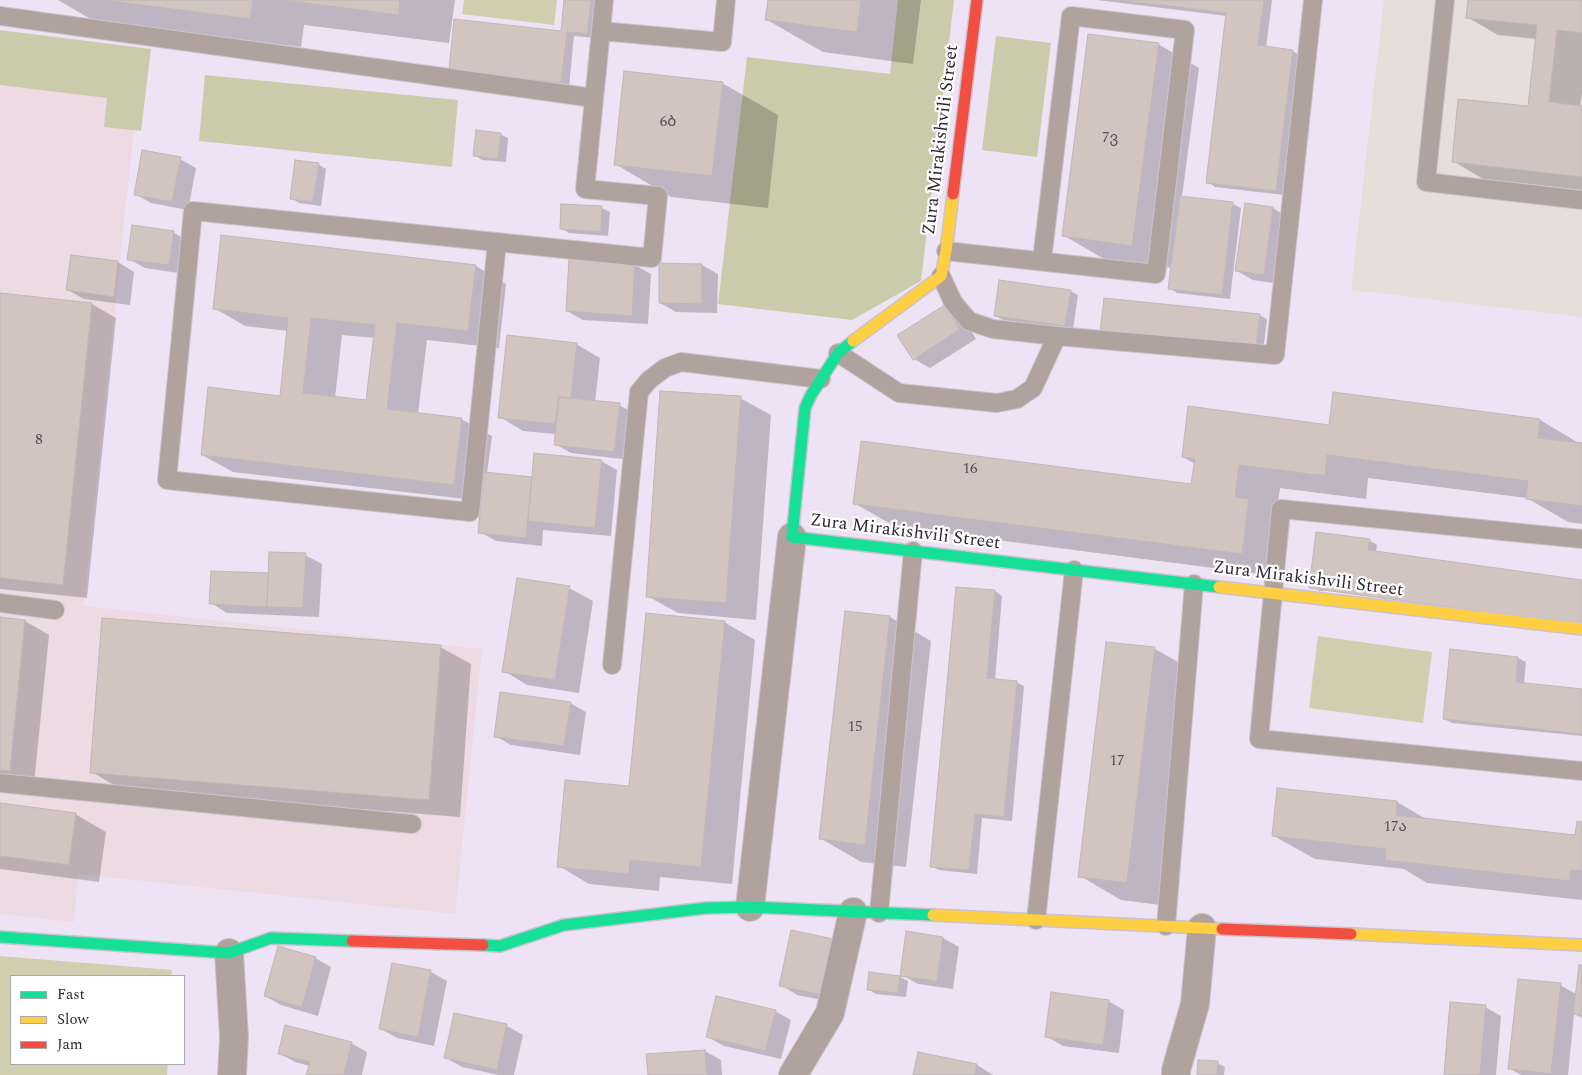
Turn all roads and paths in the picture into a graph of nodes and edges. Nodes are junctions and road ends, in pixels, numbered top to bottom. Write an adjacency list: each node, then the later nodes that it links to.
1 (604, 0): 7 (lane)
2 (726, 0): 7 (lane)
3 (977, 0): 11 (street, Zura Mirakishvili Street)
4 (1313, 0): 14 (lane)
5 (1445, 0): 9 (lane)
6 (0, 16): 8 (lane)
7 (600, 31): 8 (lane)
8 (594, 98): 10 (lane)
9 (1582, 200)
10 (496, 242): 10 (lane)
11 (946, 251): 12 (lane); 13 (street, Zura Mirakishvili Street)
12 (1042, 260): 12 (lane)
13 (941, 276): 14 (lane); 15 (street, Zura Mirakishvili Street)
14 (1057, 336): 15 (lane)
15 (838, 353): 16 (street, Zura Mirakishvili Street)
16 (821, 379): 17 (street, Zura Mirakishvili Street); 26 (lane)
17 (792, 537): 19 (street, Zura Mirakishvili Street); 30 (street)
18 (1582, 539): 22 (lane)
19 (913, 551): 20 (street, Zura Mirakishvili Street); 31 (lane)
20 (1074, 570): 21 (street, Zura Mirakishvili Street); 32 (lane)
21 (1194, 584): 22 (street, Zura Mirakishvili Street); 33 (lane)
22 (1272, 593): 25 (street, Zura Mirakishvili Street); 27 (lane)
23 (0, 603): 24 (lane)
24 (55, 610)
25 (1582, 629)
26 (612, 665)
27 (1582, 771)
28 (0, 783): 29 (lane)
29 (412, 824)
30 (750, 907): 31 (street); 37 (street)
31 (866, 912): 32 (street); 39 (street)
32 (1036, 920): 33 (street)
33 (1166, 926): 34 (street)
34 (1202, 928): 36 (street); 40 (street)
35 (0, 937): 37 (street)
36 (1582, 945)
37 (229, 953): 38 (street)
38 (232, 1075)
39 (794, 1075)
40 (1176, 1075)

